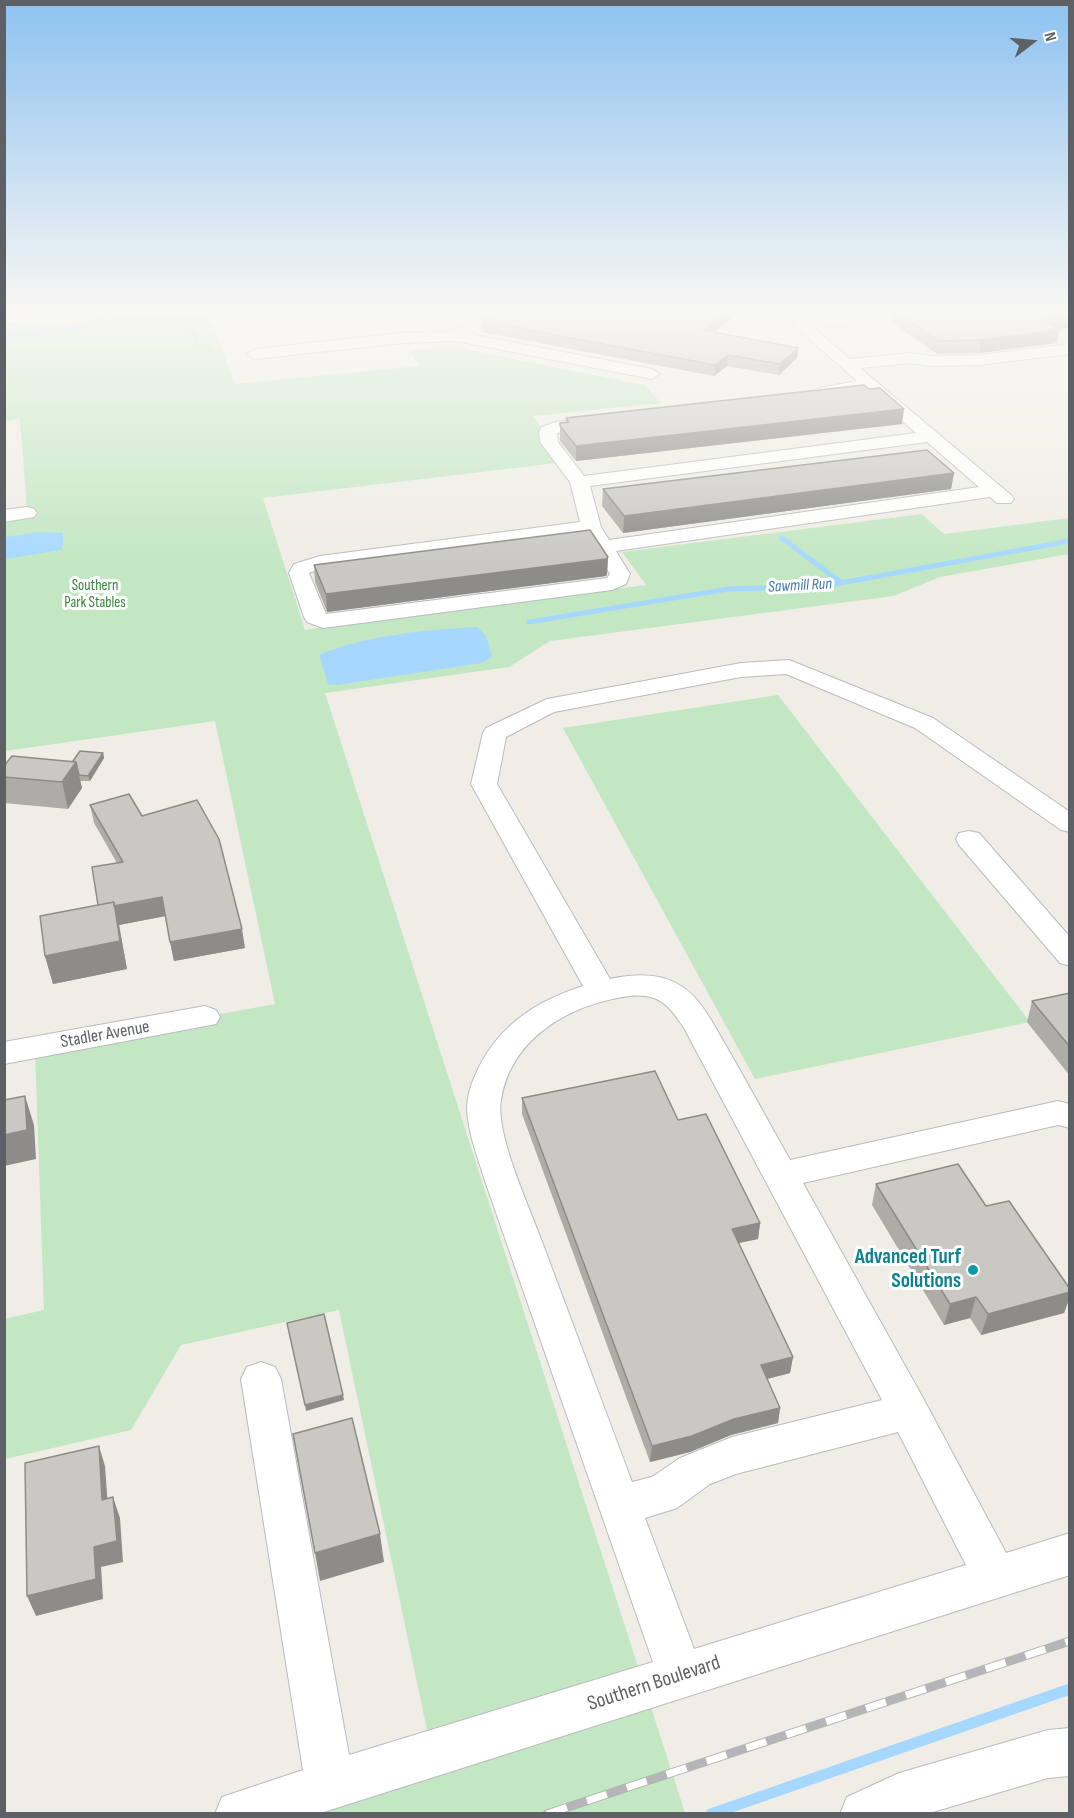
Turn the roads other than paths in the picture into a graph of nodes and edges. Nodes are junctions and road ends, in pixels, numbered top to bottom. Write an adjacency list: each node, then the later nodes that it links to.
1 (887, 398): 3 (street)
2 (612, 421): 4 (street)
3 (932, 436): 4 (street); 8 (street)
4 (579, 482): 7 (street)
5 (27, 513): 6 (street)
6 (4, 516)
7 (591, 527): 8 (street); 8 (street)
8 (602, 547)
9 (1070, 824): 12 (street)
10 (969, 839): 11 (street)
11 (1070, 956)
12 (601, 990): 16 (street); 19 (street)
13 (205, 1017): 14 (street, Stadler Avenue)
14 (4, 1053)
15 (1070, 1116): 16 (street)
16 (780, 1175): 18 (street)
17 (261, 1379): 24 (street)
18 (909, 1411): 19 (street); 21 (street)
19 (619, 1505): 22 (street)
20 (1070, 1554): 21 (street, Southern Boulevard)
21 (995, 1577): 22 (street, Southern Boulevard)
22 (681, 1675): 24 (street, Southern Boulevard)
23 (1070, 1752): 26 (street)
24 (330, 1786): 25 (street, Southern Boulevard)
25 (239, 1814)
26 (864, 1814)

